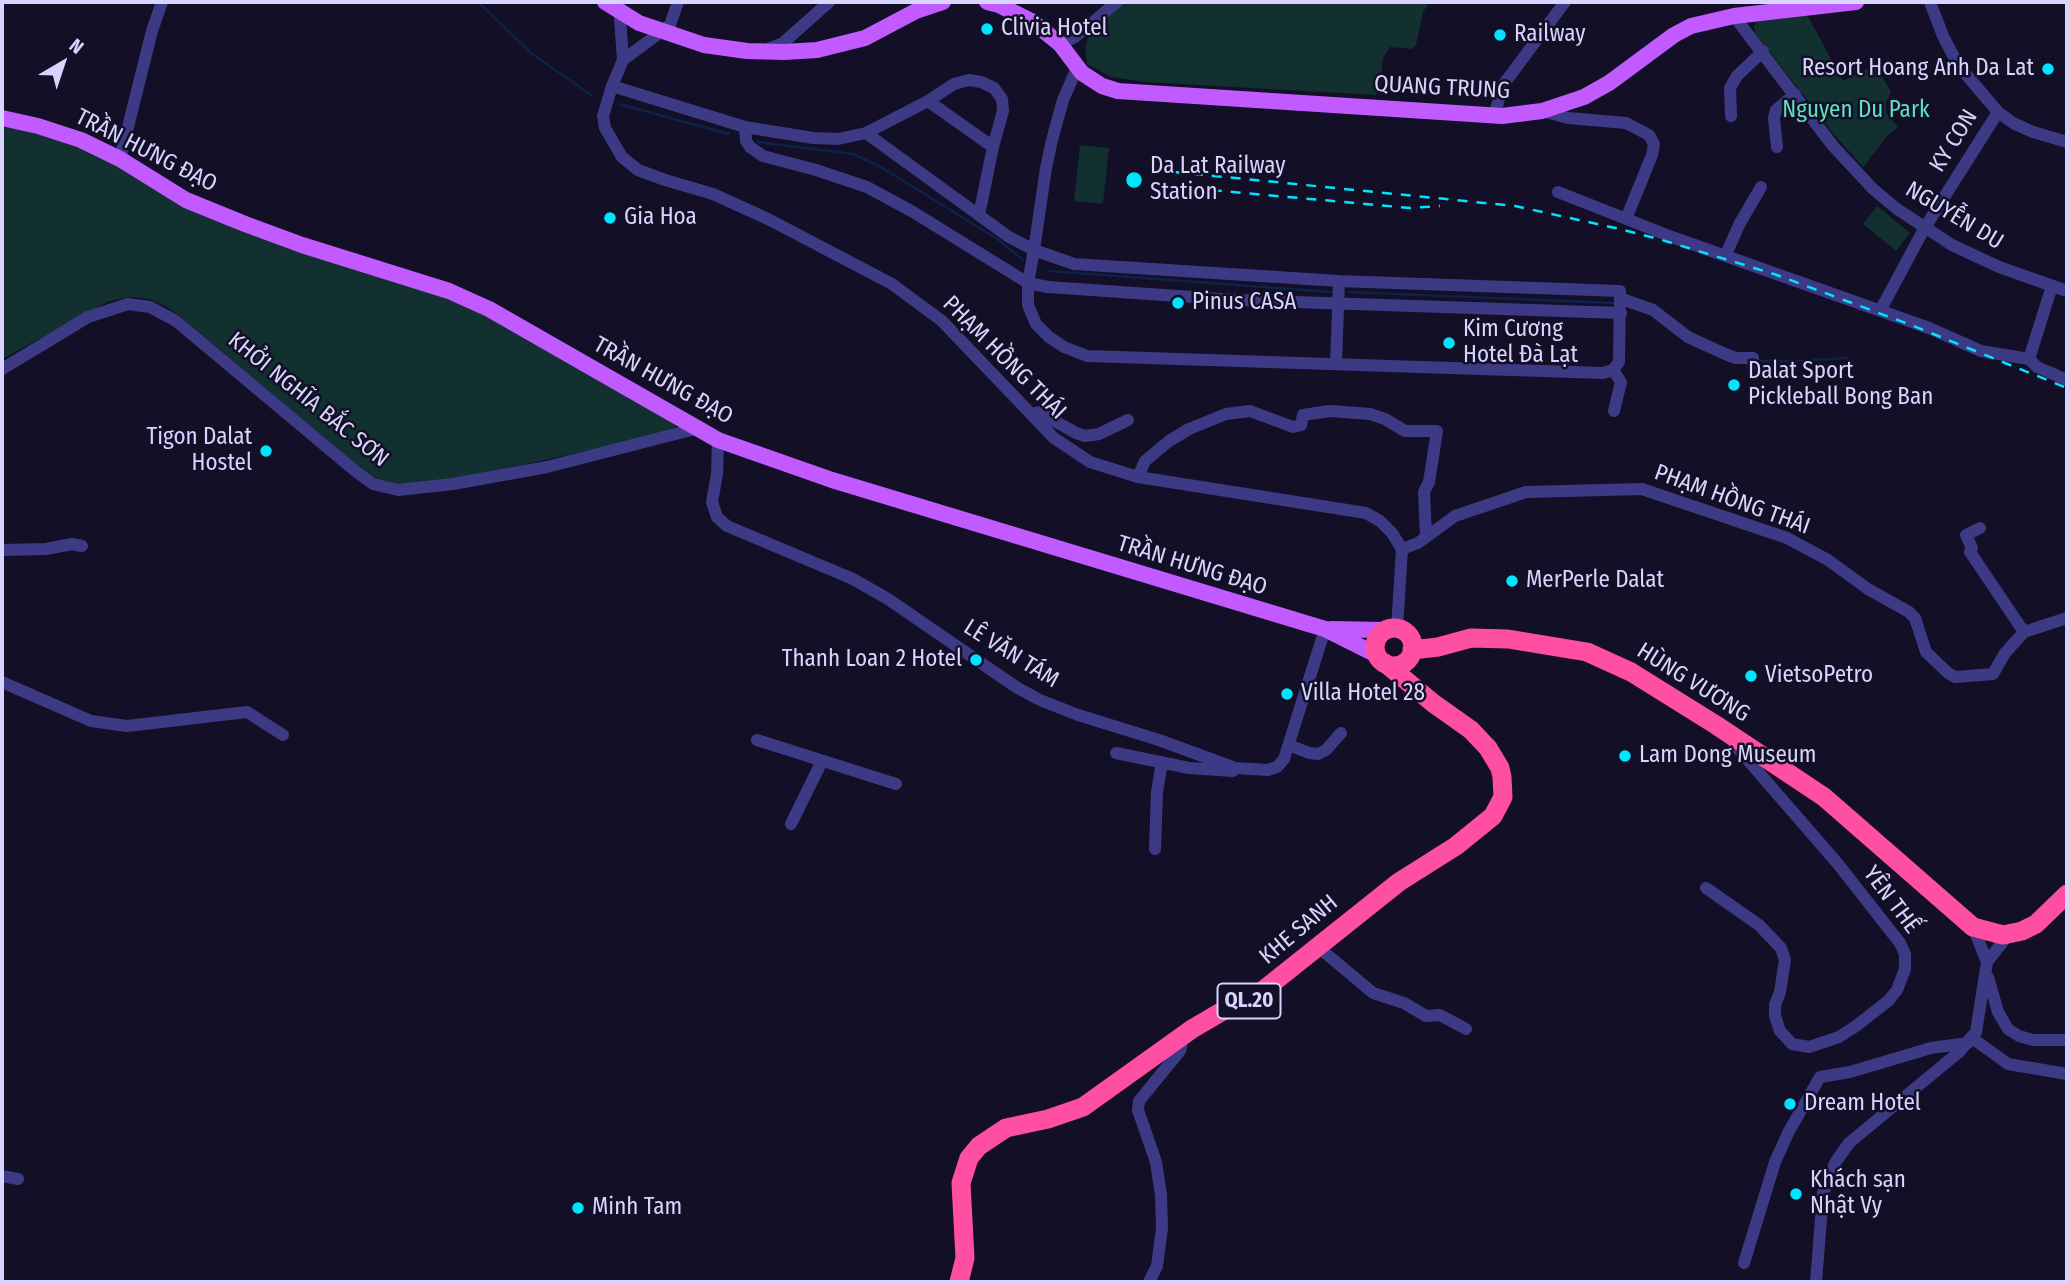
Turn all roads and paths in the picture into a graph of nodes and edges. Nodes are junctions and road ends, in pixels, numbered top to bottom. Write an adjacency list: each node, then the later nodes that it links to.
1 (162, 2): 34 (street)
2 (605, 2): 11 (main road)
3 (678, 2): 14 (street)
4 (829, 2): 15 (street)
5 (943, 2): 13 (main road)
6 (987, 2): 16 (main road, QUANG TRUNG)
7 (1117, 2): 16 (street)
8 (1565, 2): 26 (street)
9 (1856, 2): 12 (main road, QUANG TRUNG)
10 (1930, 2): 25 (street)
11 (620, 6): 14 (main road); 19 (street)
12 (1734, 16): 17 (street, NGUYỄN DU); 24 (main road, QUANG TRUNG)
13 (897, 20): 15 (main road); 18 (main road)
14 (665, 29): 15 (main road); 18 (main road); 19 (street)
15 (783, 43): 18 (street)
16 (1060, 44): 20 (main road, QUANG TRUNG)
17 (1763, 51): 22 (street, NGUYỄN DU); 27 (street)
18 (761, 52)
19 (623, 60): 21 (street, PHẠM HỒNG THÁI)
20 (1077, 68): 26 (main road, QUANG TRUNG); 40 (street)
21 (612, 86): 29 (street); 57 (street, PHẠM HỒNG THÁI)
22 (1795, 94): 33 (street); 39 (street, NGUYỄN DU)
23 (928, 101): 30 (street); 32 (street); 32 (street)
24 (1542, 111): 26 (main road, QUANG TRUNG); 38 (street)
25 (1998, 112): 31 (street); 39 (street, KY CON)
26 (1494, 116)
27 (1731, 116)
28 (2, 118): 34 (main road, TRẦN HƯNG ĐẠO)
29 (745, 127): 30 (street); 43 (street)
30 (866, 133): 37 (street)
31 (2067, 142)
32 (993, 147): 37 (street)
33 (1777, 147)
34 (120, 159): 59 (main road, TRẦN HƯNG ĐẠO)
35 (1761, 187): 41 (street)
36 (1558, 192): 38 (street)
37 (979, 215): 40 (street)
38 (1626, 219): 41 (street)
39 (1924, 229): 44 (street, NGUYỄN DU); 48 (street, KY CON)
40 (1034, 250): 42 (street); 43 (street)
41 (1726, 254): 48 (street)
42 (1339, 281): 46 (street); 47 (street)
43 (1028, 283): 47 (street); 52 (street)
44 (2052, 286): 45 (street, NGUYỄN DU); 50 (street)
45 (2067, 290)
46 (1622, 299): 49 (street); 51 (street)
47 (1337, 302): 49 (street); 52 (street)
48 (1880, 311): 50 (street)
49 (1621, 313): 54 (street)
50 (2029, 359): 55 (street)
51 (1753, 362)
52 (1336, 363): 54 (street)
53 (2, 369): 59 (street, KHỞI NGHĨA BẮC SƠN)
54 (1613, 370): 56 (street)
55 (2067, 380)
56 (1614, 411)
57 (1030, 414): 58 (street); 61 (street, PHẠM HỒNG THÁI)
58 (1128, 420)
59 (695, 429): 60 (main road, TRẦN HƯNG ĐẠO)
60 (718, 440): 68 (main road, TRẦN HƯNG ĐẠO); 82 (street, LÊ VĂN TÁM)
61 (1138, 477): 63 (street); 66 (street, PHẠM HỒNG THÁI)
62 (1980, 528): 69 (street)
63 (1426, 536): 66 (street, PHẠM HỒNG THÁI); 69 (street, PHẠM HỒNG THÁI)
64 (82, 546): 65 (street)
65 (2, 550)
66 (1402, 550): 70 (street)
67 (2067, 618): 69 (street)
68 (1325, 629): 70 (main road, TRẦN HƯNG ĐẠO); 71 (main road, TRẦN HƯNG ĐẠO); 78 (street)
69 (2024, 632)
70 (1403, 640): 71 (highway, HÙNG VƯƠNG); 71 (highway); 73 (highway); 74 (highway, HÙNG VƯƠNG)
71 (1381, 659): 73 (highway, KHE SANH / QL.20)
72 (2, 682): 76 (street)
73 (1433, 704): 90 (highway, KHE SANH / QL.20)
74 (1716, 725): 86 (street, YÊN THẾ); 88 (highway, HÙNG VƯƠNG)
75 (1341, 733): 78 (street)
76 (283, 735)
77 (757, 740): 80 (street)
78 (1289, 745): 82 (street)
79 (1116, 753): 81 (street)
80 (822, 761): 83 (street); 84 (street)
81 (1162, 762): 82 (street); 85 (street)
82 (1254, 771)
83 (896, 785)
84 (791, 824)
85 (1155, 849)
86 (1706, 888)
87 (2067, 894): 89 (highway)
88 (1973, 927): 89 (highway); 91 (street)
89 (2010, 934): 91 (street)
90 (1317, 946): 92 (street); 93 (highway, KHE SANH / QL.20)
91 (1987, 967): 94 (street); 95 (street)
92 (1466, 1030)
93 (1184, 1034): 100 (highway, KHE SANH / QL.20); 101 (street)
94 (2067, 1040)
95 (1970, 1041): 96 (street); 99 (street); 102 (street)
96 (2067, 1074)
97 (2, 1176): 98 (street)
98 (18, 1180)
99 (1744, 1263)
100 (959, 1282)
101 (1149, 1282)
102 (1816, 1282)

